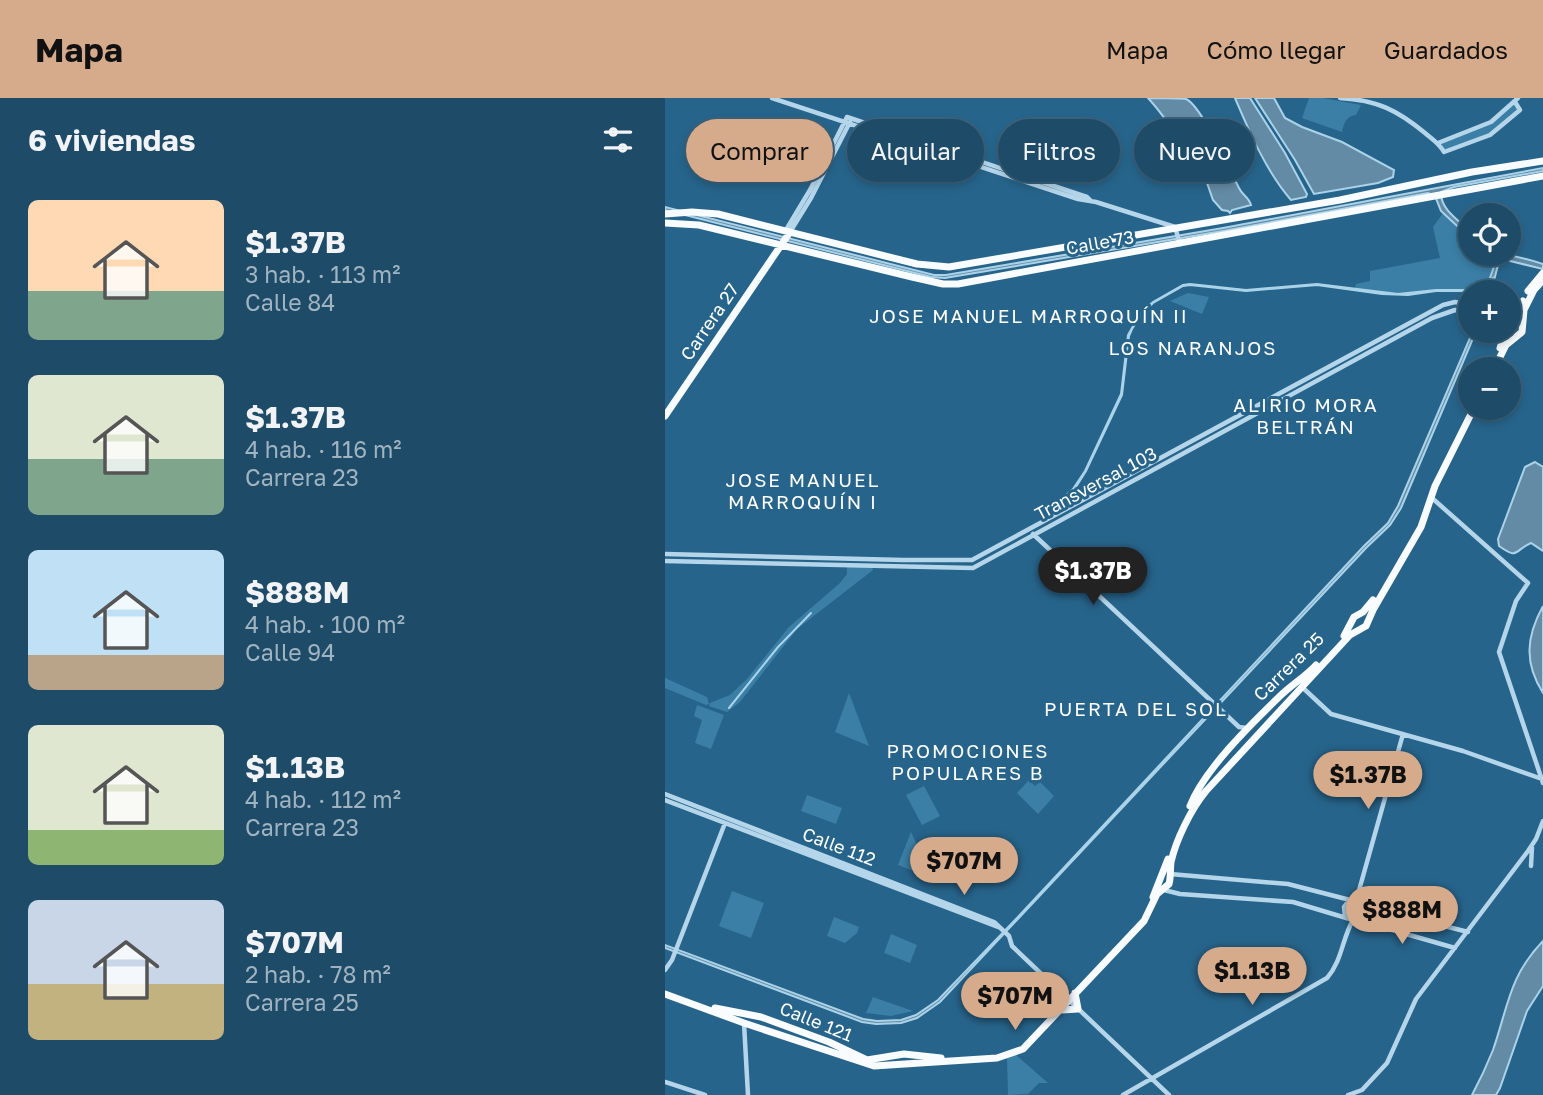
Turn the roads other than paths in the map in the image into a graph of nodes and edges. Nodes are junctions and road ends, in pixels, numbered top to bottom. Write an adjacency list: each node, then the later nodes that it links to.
1 (772, 98): 5 (street)
2 (1340, 98): 3 (street)
3 (1361, 99): 7 (street)
4 (1516, 100): 7 (street); 7 (street)
5 (847, 120)
6 (847, 122): 14 (street)
7 (1438, 143)
8 (1543, 161): 13 (main road, Calle 73)
9 (984, 167): 13 (street)
10 (1543, 176): 15 (main road, Calle 73)
11 (669, 214): 14 (main road, Calle 73)
12 (665, 223): 14 (main road, Calle 73)
13 (1178, 230): 15 (street); 16 (main road, Calle 73)
14 (784, 238): 16 (main road, Calle 73); 18 (main road, Calle 73); 27 (main road, Carrera 27); 30 (main road, Carrera 27)
15 (1180, 243): 18 (main road, Calle 73)
16 (992, 263): 18 (main road)
17 (1543, 273): 19 (main road)
18 (994, 276)
19 (1540, 281): 21 (main road); 24 (main road)
20 (1458, 303): 23 (street, Transversal 103)
21 (1521, 305)
22 (1458, 310): 23 (street, Transversal 103)
23 (1422, 320): 26 (street, Transversal 103); 29 (street, Transversal 103)
24 (1521, 322): 25 (main road)
25 (1521, 332)
26 (1256, 405): 28 (street, Transversal 103); 29 (street)
27 (665, 408)
28 (1251, 408): 29 (street); 34 (street, Transversal 103)
29 (1257, 413): 35 (street, Transversal 103)
30 (665, 416)
31 (1465, 420): 51 (main road)
32 (1466, 420): 33 (main road)
33 (1431, 497): 38 (street); 52 (main road)
34 (1064, 509): 35 (street); 36 (street, Transversal 103)
35 (1067, 515): 39 (street, Transversal 103)
36 (1049, 517): 39 (street); 45 (street, Transversal 103)
37 (1442, 518): 38 (street)
38 (1454, 518): 63 (street)
39 (1053, 524): 40 (street, Transversal 103)
40 (1033, 534): 50 (street, Transversal 103); 57 (street)
41 (665, 554): 42 (street, Transversal 103)
42 (710, 555): 43 (street, Transversal 103); 47 (street)
43 (721, 555): 44 (street, Transversal 103); 48 (street)
44 (903, 560): 45 (street, Transversal 103); 49 (street)
45 (914, 560): 50 (street)
46 (665, 561): 47 (street, Transversal 103)
47 (710, 562): 48 (street, Transversal 103)
48 (721, 562): 49 (street, Transversal 103)
49 (904, 567): 50 (street, Transversal 103)
50 (914, 567)
51 (1363, 612): 52 (main road); 53 (main road)
52 (1369, 620): 53 (main road)
53 (1354, 628): 54 (main road, Carrera 25); 55 (main road, Carrera 25)
54 (1302, 687): 56 (main road, Carrera 25); 59 (street)
55 (1273, 703): 56 (main road); 58 (main road, Carrera 25)
56 (1280, 710): 62 (main road, Carrera 25)
57 (1239, 727): 58 (street); 60 (street)
58 (1252, 727): 60 (main road, Carrera 25)
59 (1403, 734): 63 (street); 72 (street)
60 (1240, 739): 61 (main road, Carrera 25)
61 (1218, 764): 62 (main road); 70 (main road, Carrera 25)
62 (1225, 770): 70 (main road, Carrera 25)
63 (1542, 781)
64 (665, 794): 66 (street, Calle 112)
65 (665, 800): 66 (street, Calle 112)
66 (726, 821): 78 (street); 81 (street, Calle 112)
67 (1543, 821): 68 (street)
68 (1532, 846): 69 (street); 76 (street)
69 (1531, 866)
70 (1167, 874): 71 (main road); 72 (street)
71 (1161, 888): 73 (street); 80 (main road); 81 (main road)
72 (1355, 902): 73 (street); 74 (street); 76 (street)
73 (1345, 917): 74 (street); 75 (street)
74 (1355, 920): 75 (street); 77 (street)
75 (1348, 929): 90 (street)
76 (1468, 932): 77 (street)
77 (1455, 948): 96 (street)
78 (665, 970)
79 (665, 992): 84 (main road, Calle 121); 85 (main road, Calle 121)
80 (1076, 993): 81 (main road); 82 (main road)
81 (1068, 999): 82 (street, Calle 112); 83 (main road); 88 (main road)
82 (1078, 1009): 83 (main road); 90 (street, Calle 112)
83 (1058, 1012): 88 (main road)
84 (744, 1023): 86 (main road, Calle 121); 93 (street)
85 (796, 1031): 86 (main road); 87 (main road, Calle 121)
86 (793, 1040): 89 (main road, Calle 121)
87 (906, 1055): 88 (main road, Calle 121); 89 (main road)
88 (958, 1060): 89 (main road, Calle 121)
89 (905, 1065)
90 (1151, 1078): 94 (street); 95 (street, Calle 112)
91 (665, 1082): 92 (street)
92 (705, 1095)
93 (748, 1095)
94 (1123, 1095)
95 (1169, 1095)
96 (1348, 1095)

